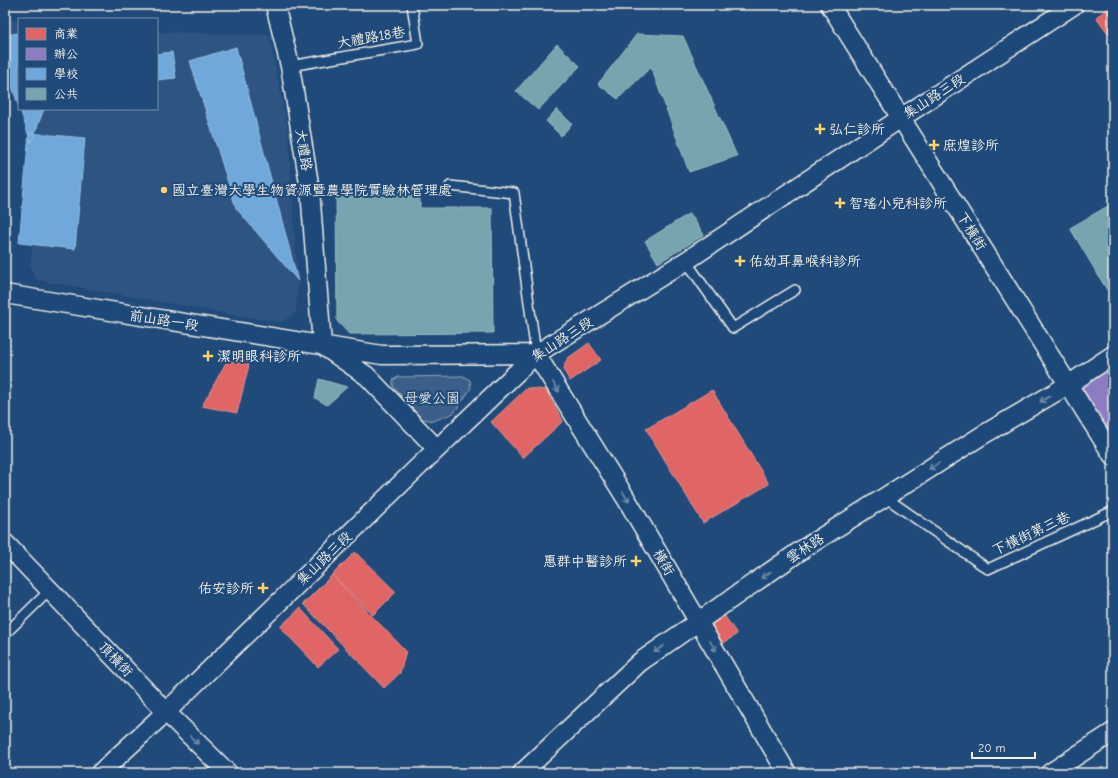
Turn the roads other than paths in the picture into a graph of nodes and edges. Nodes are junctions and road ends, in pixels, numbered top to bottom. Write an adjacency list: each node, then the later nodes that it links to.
1 (275, 5): 5 (street, 大禮路)
2 (412, 5): 5 (lane, 大禮路18巷)
3 (830, 5): 6 (street, 下橫街)
4 (1067, 7): 6 (street, 集山路三段)
5 (290, 66): 11 (street, 大禮路)
6 (901, 118): 8 (street, 集山路三段); 14 (street, 下橫街)
7 (450, 186): 12 (lane)
8 (686, 261): 9 (lane); 12 (street, 集山路三段)
9 (795, 290)
10 (5, 294): 11 (street, 前山路一段)
11 (322, 345): 12 (street, 前山路一段); 15 (street, 前山路一段)
12 (536, 354): 15 (street, 集山路三段); 21 (street, 橫街, one-way to 21)
13 (1113, 355): 14 (street, 雲林路)
14 (1068, 385): 16 (street, 下橫街); 17 (street, 雲林路, one-way to 17)
15 (437, 449): 23 (street, 集山路三段)
16 (1113, 456)
17 (885, 497): 18 (lane, 下橫街第三巷); 21 (street, 雲林路, one-way to 21)
18 (1113, 510)
19 (5, 543): 20 (street, 頂橫街)
20 (50, 590): 22 (lane); 23 (street, 頂橫街)
21 (698, 621): 27 (street, 雲林路, one-way to 27); 28 (street, 橫街, one-way to 28)
22 (5, 634)
23 (166, 712): 25 (street, 集山路三段); 26 (street, 頂橫街, one-way to 26)
24 (1113, 732): 29 (street)
25 (100, 773)
26 (228, 773)
27 (522, 773)
28 (787, 773)
29 (1050, 773)

